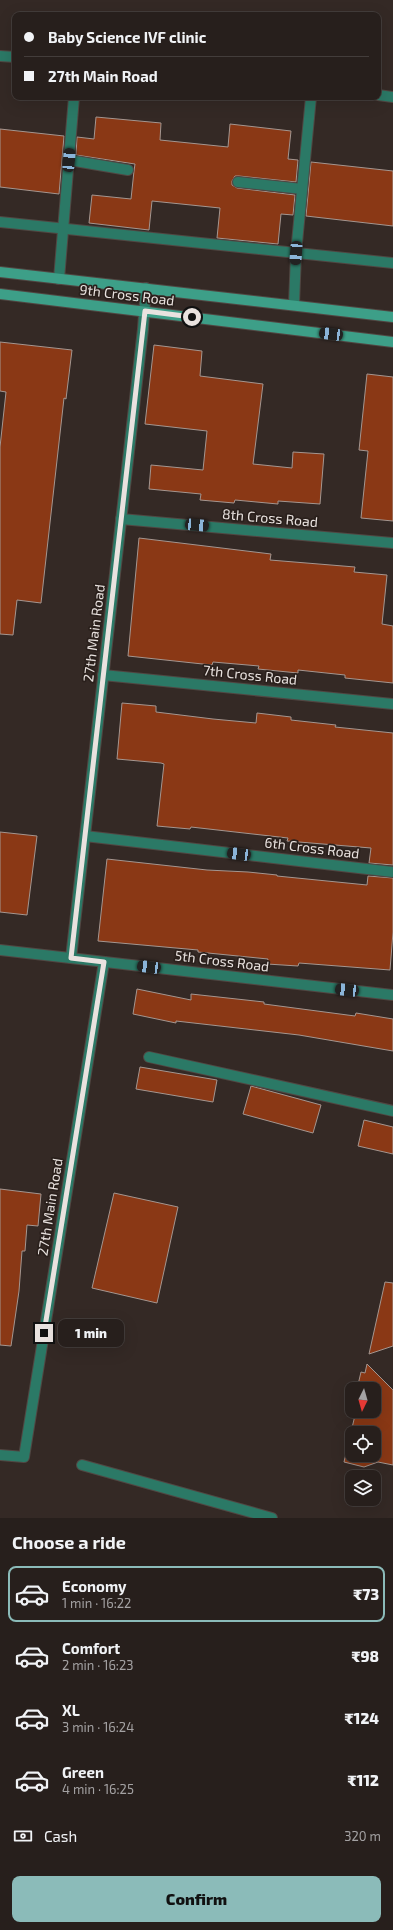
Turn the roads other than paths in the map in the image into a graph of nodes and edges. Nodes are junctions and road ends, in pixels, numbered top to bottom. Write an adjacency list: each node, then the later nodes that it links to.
1 (0, 56): 2 (street)
2 (12, 57)
3 (381, 95): 4 (street)
4 (393, 97)
5 (74, 100): 7 (street)
6 (311, 100): 10 (street)
7 (69, 160): 8 (street); 12 (street)
8 (128, 170)
9 (238, 182): 10 (street)
10 (302, 189): 13 (street)
11 (0, 222): 12 (street)
12 (63, 228): 13 (street); 16 (street)
13 (296, 253): 14 (street); 19 (street)
14 (393, 263)
15 (0, 272): 16 (main road, 9th Cross Road)
16 (59, 279): 17 (main road, 9th Cross Road)
17 (146, 288): 19 (main road, 9th Cross Road); 20 (street, 27th Main Road)
18 (0, 294): 20 (main road, 9th Cross Road)
19 (294, 305): 21 (main road, 9th Cross Road)
20 (145, 311): 22 (main road, 9th Cross Road); 23 (street, 27th Main Road)
21 (393, 317)
22 (393, 342)
23 (121, 519): 24 (street, 8th Cross Road); 25 (street, 27th Main Road)
24 (393, 543)
25 (103, 675): 26 (street, 7th Cross Road); 27 (street, 27th Main Road)
26 (393, 704)
27 (85, 836): 28 (street, 6th Cross Road); 30 (street, 27th Main Road)
28 (393, 872)
29 (0, 950): 30 (street, 5th Cross Road)
30 (71, 958): 31 (street, 5th Cross Road)
31 (104, 962): 32 (street, 5th Cross Road); 35 (street, 27th Main Road)
32 (393, 995)
33 (149, 1056): 34 (street)
34 (393, 1110)
35 (0, 1455)
36 (82, 1465): 37 (street)
37 (239, 1514): 38 (street)
38 (272, 1518)

